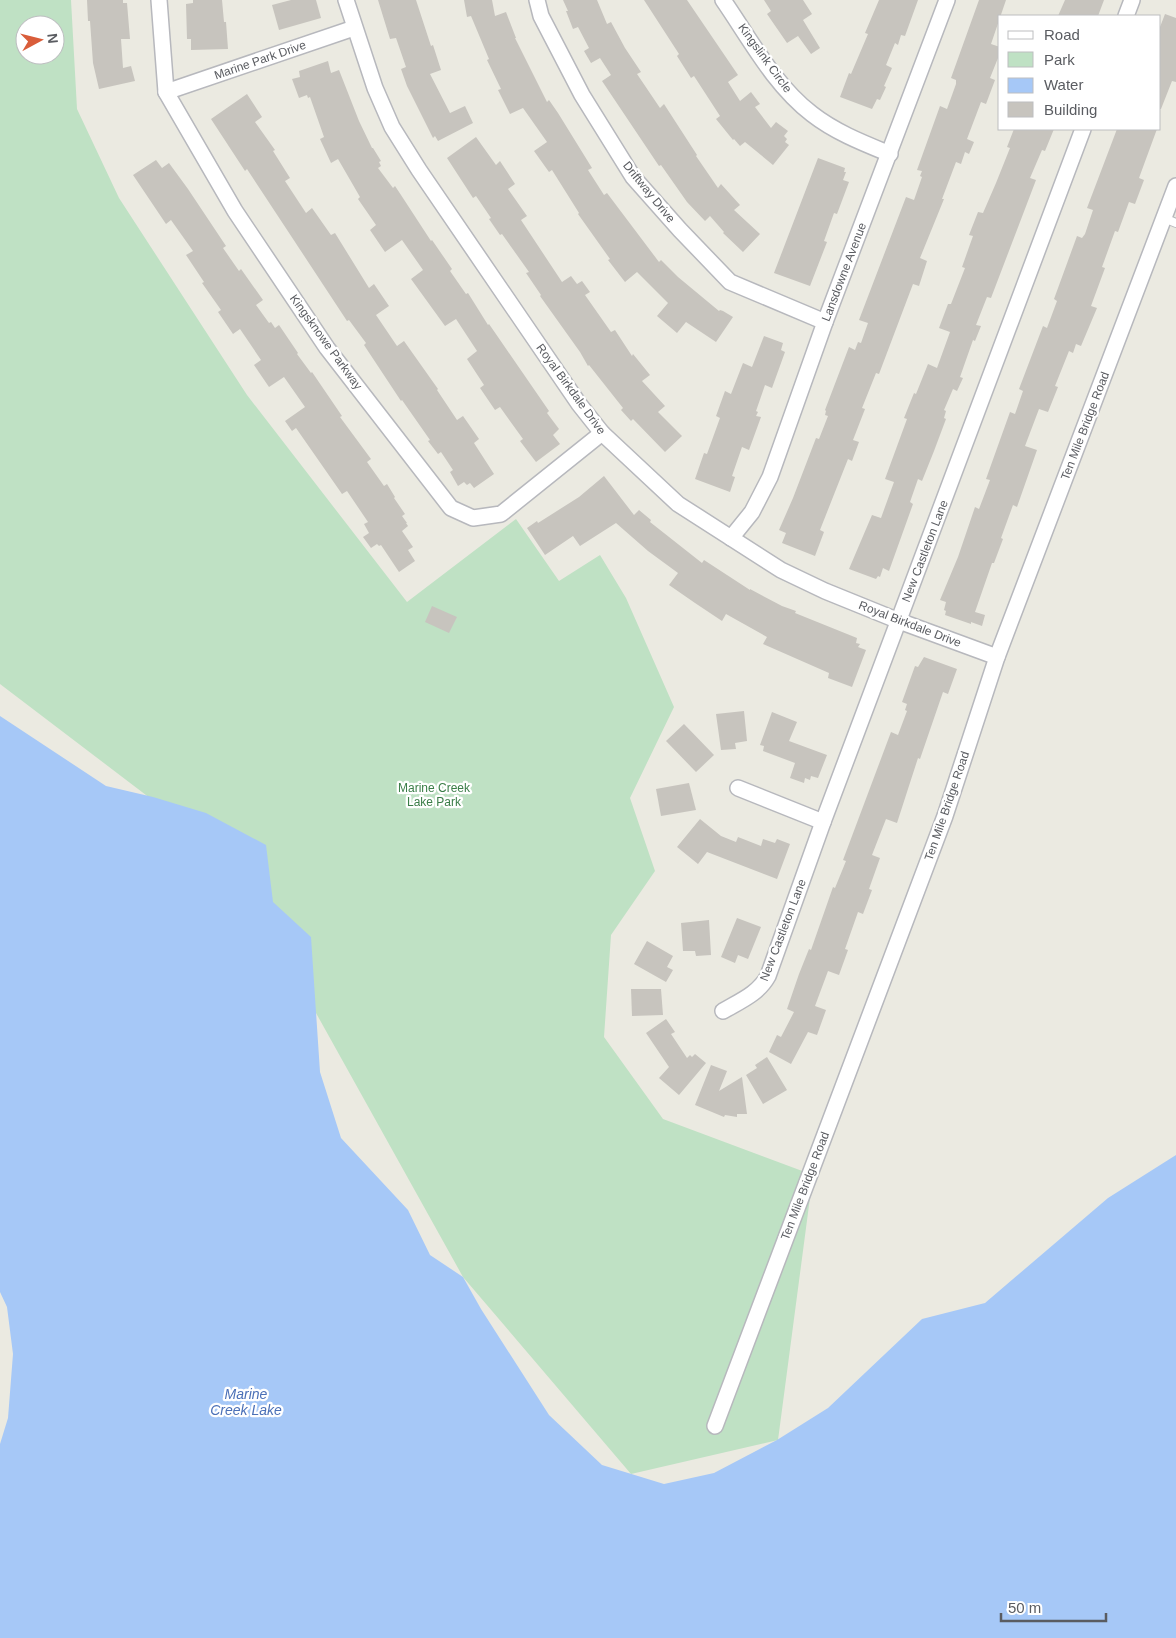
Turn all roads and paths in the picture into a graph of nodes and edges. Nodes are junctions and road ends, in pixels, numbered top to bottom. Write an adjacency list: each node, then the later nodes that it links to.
1 (159, 0): 9 (street, Kingsknowe Parkway)
2 (346, 0): 8 (street, Royal Birkdale Drive)
3 (537, 0): 14 (street, Driftway Drive)
4 (723, 0): 11 (street, Kingslink Circle)
5 (947, 0): 11 (street, Lansdowne Avenue)
6 (1132, 0): 7 (street)
7 (1126, 15)
8 (354, 28): 9 (street, Marine Park Drive); 15 (street, Royal Birkdale Drive)
9 (166, 92): 15 (street, Kingsknowe Parkway)
10 (1084, 130): 17 (street, New Castleton Lane)
11 (890, 154): 14 (street, Lansdowne Avenue)
12 (1176, 186): 13 (street, Ten Mile Bridge Road)
13 (1170, 220): 18 (street, Ten Mile Bridge Road)
14 (825, 322): 16 (street, Lansdowne Avenue)
15 (602, 433): 16 (street, Royal Birkdale Drive)
16 (731, 538): 17 (street, Royal Birkdale Drive)
17 (899, 621): 18 (street, Royal Birkdale Drive); 20 (street, New Castleton Lane)
18 (997, 657): 22 (street, Ten Mile Bridge Road)
19 (738, 788): 20 (street)
20 (824, 822): 21 (street, New Castleton Lane)
21 (723, 1011)
22 (715, 1426)

